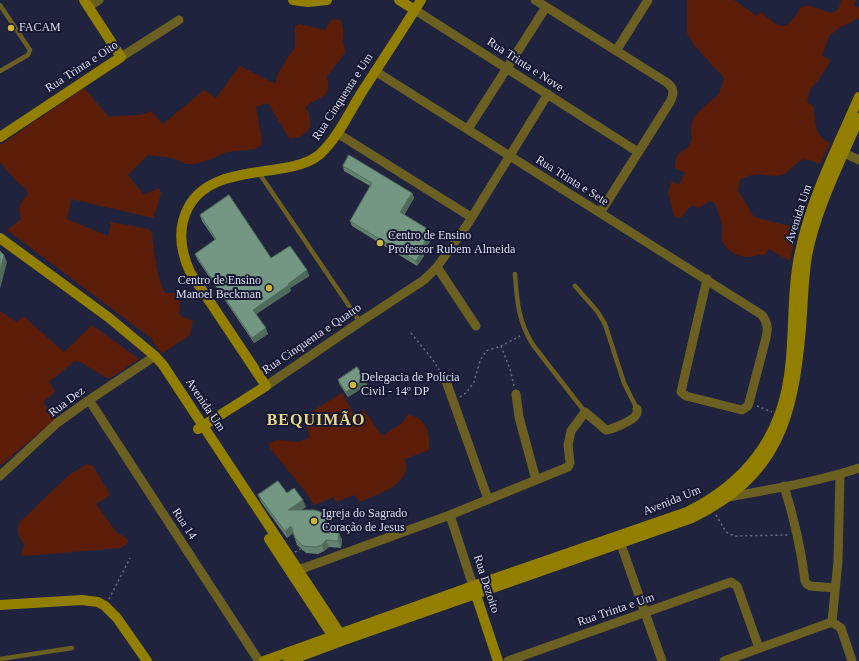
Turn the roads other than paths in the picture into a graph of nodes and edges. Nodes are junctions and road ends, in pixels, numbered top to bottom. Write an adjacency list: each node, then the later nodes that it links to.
1 (99, 0): 8 (street)
2 (294, 0): 3 (main road)
3 (327, 0)
4 (398, 0): 11 (main road, Rua Trinta e Nove)
5 (421, 0): 11 (main road, Rua Cinquenta e Um)
6 (535, 0): 10 (street)
7 (648, 0): 13 (street)
8 (86, 4): 14 (main road)
9 (0, 5): 16 (lane)
10 (546, 7): 13 (street); 15 (street)
11 (415, 10): 15 (street, Rua Trinta e Nove); 17 (main road, Rua Cinquenta e Um)
12 (179, 20): 14 (street, Rua Trinta e Oito)
13 (616, 51): 24 (street)
14 (120, 57): 23 (main road, Rua Trinta e Oito)
15 (507, 68): 18 (street, Rua Trinta e Nove); 21 (street)
16 (0, 71)
17 (375, 71): 21 (street, Rua Trinta e Sete); 22 (main road, Rua Cinquenta e Um)
18 (548, 94): 24 (street, Rua Trinta e Nove); 26 (street, Rua Cinquenta e Quatro)
19 (859, 97): 25 (main road, Avenida Um)
20 (859, 118): 25 (main road, Avenida Um)
21 (468, 129): 26 (street, Rua Trinta e Sete)
22 (337, 133): 28 (main road, Rua Cinquenta e Um); 30 (street)
23 (0, 137)
24 (638, 152): 29 (street)
25 (840, 152): 27 (street); 52 (main road, Avenida Um); 55 (main road, Avenida Um)
26 (509, 155): 29 (street, Rua Trinta e Sete); 30 (street, Rua Cinquenta e Quatro)
27 (859, 160)
28 (259, 173): 37 (lane); 41 (main road, Rua Cinquenta e Um)
29 (600, 213): 35 (street, Rua Trinta e Sete)
30 (471, 217): 33 (street, Rua Cinquenta e Quatro)
31 (0, 238): 39 (main road, Avenida Um)
32 (0, 245): 39 (main road, Avenida Um)
33 (437, 267): 37 (street, Rua Cinquenta e Quatro); 38 (street)
34 (515, 274): 45 (lane)
35 (707, 279): 35 (street, Rua Trinta e Sete)
36 (575, 286): 44 (lane)
37 (360, 322): 41 (street, Rua Cinquenta e Quatro)
38 (476, 326)
39 (154, 357): 43 (street, Rua Dez); 46 (main road, Avenida Um)
40 (446, 381): 53 (street)
41 (266, 386): 46 (main road, Rua Cinquenta e Quatro)
42 (516, 394): 50 (street)
43 (89, 400): 49 (street, Rua Dez); 67 (street, Rua 14)
44 (637, 409): 45 (street)
45 (585, 412): 50 (street)
46 (201, 428): 56 (main road, Avenida Um)
47 (859, 468): 48 (street)
48 (840, 474): 51 (street); 57 (street)
49 (0, 476)
50 (536, 480): 53 (street)
51 (784, 486): 52 (street); 57 (street)
52 (729, 497): 55 (main road, Avenida Um)
53 (488, 499): 54 (street)
54 (450, 515): 56 (street); 58 (street, Rua Dezoito)
55 (620, 539): 58 (main road, Avenida Um); 60 (street)
56 (295, 571): 62 (main road, Avenida Um)
57 (835, 588): 61 (street)
58 (474, 590): 62 (main road, Avenida Um); 70 (main road, Rua Dezoito)
59 (0, 605): 66 (main road)
60 (646, 613): 64 (street, Rua Trinta e Um); 71 (street, Rua Trinta e Um); 72 (street)
61 (832, 622): 64 (street); 74 (street)
62 (338, 638): 68 (main road, Avenida Um); 69 (main road, Avenida Um)
63 (72, 648): 65 (lane)
64 (759, 648): 73 (street)
65 (0, 659)
66 (147, 661)
67 (259, 661)
68 (264, 661)
69 (288, 661)
70 (498, 661)
71 (508, 661)
72 (662, 661)
73 (724, 661)
74 (852, 661)

